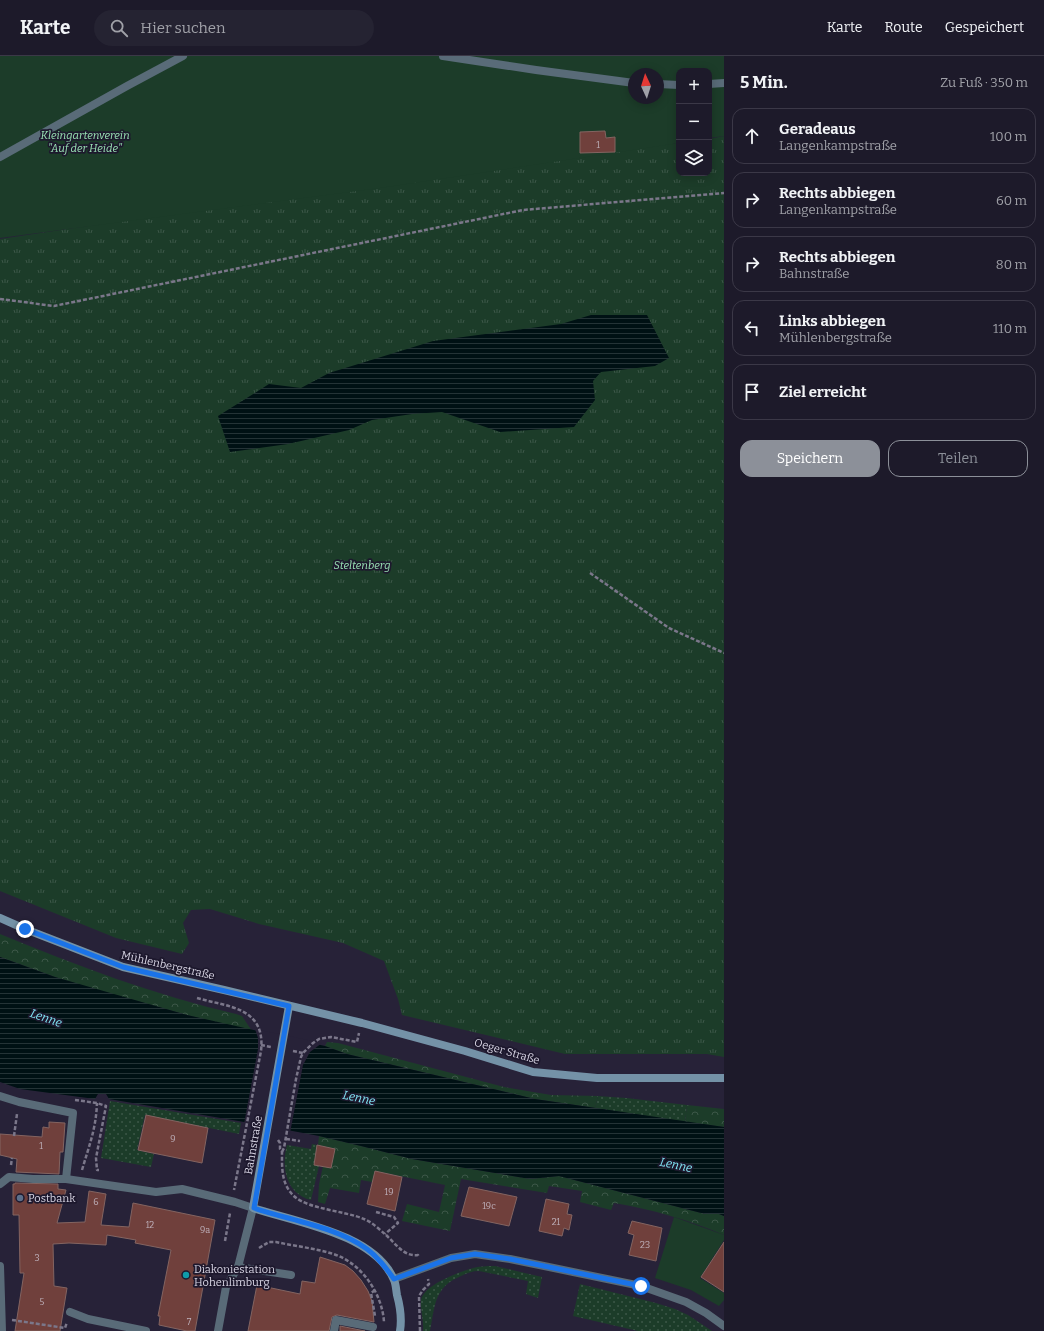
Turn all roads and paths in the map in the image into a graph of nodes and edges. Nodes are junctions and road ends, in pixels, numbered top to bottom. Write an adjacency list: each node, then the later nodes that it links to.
1 (183, 56): 8 (street)
2 (443, 56): 3 (street)
3 (628, 82)
4 (724, 83): 6 (street)
5 (664, 84): 7 (street)
6 (712, 84)
7 (676, 85)
8 (0, 157)
9 (724, 193): 10 (path)
10 (0, 299)
11 (590, 573): 12 (path)
12 (724, 653)
13 (0, 918): 14 (street, Mühlenbergstraße)
14 (289, 1006): 16 (street, Oeger Straße); 29 (street, Bahnstraße)
15 (247, 1013): 28 (path)
16 (362, 1023): 17 (street, Oeger Straße); 22 (path)
17 (724, 1078)
18 (0, 1096): 19 (street)
19 (19, 1102): 21 (path); 25 (street)
20 (97, 1103): 26 (path)
21 (14, 1136)
22 (286, 1139): 23 (path); 24 (path)
23 (300, 1142)
24 (282, 1152)
25 (66, 1178): 26 (street); 27 (street)
26 (79, 1180): 28 (street)
27 (0, 1184)
28 (232, 1202): 29 (street); 32 (path)
29 (254, 1208): 35 (street, Bahnstraße); 37 (street)
30 (376, 1212): 31 (path)
31 (385, 1234)
32 (225, 1241)
33 (258, 1248): 38 (path)
34 (0, 1266): 40 (street)
35 (238, 1267): 36 (street); 46 (street, Bahnstraße)
36 (291, 1275)
37 (394, 1279): 42 (street); 48 (street)
38 (375, 1290): 41 (path); 43 (path)
39 (70, 1312): 40 (path); 45 (street)
40 (1, 1319): 44 (street)
41 (374, 1324): 47 (street)
42 (724, 1326)
43 (385, 1329)
44 (2, 1331)
45 (146, 1331)
46 (218, 1331)
47 (334, 1331)
48 (400, 1331)

